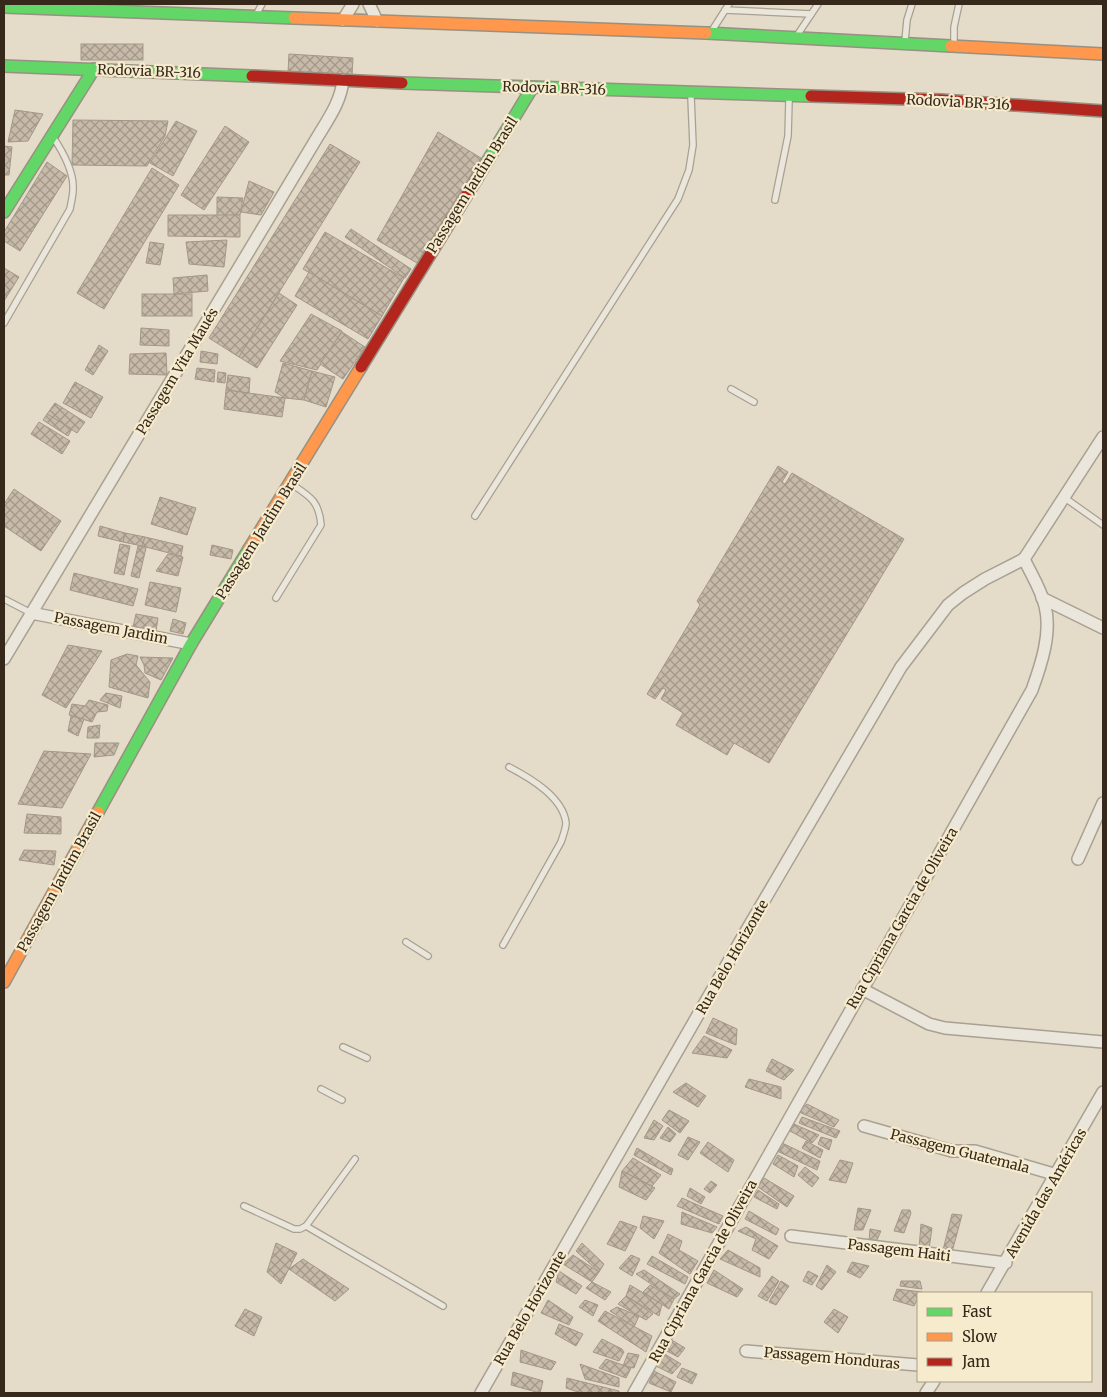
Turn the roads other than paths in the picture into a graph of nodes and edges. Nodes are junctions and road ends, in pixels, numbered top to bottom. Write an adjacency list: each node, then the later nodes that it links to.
1 (156, 4): 11 (main road)
2 (262, 4): 13 (lane)
3 (353, 4): 14 (street)
4 (369, 4): 15 (street)
5 (818, 4): 12 (lane)
6 (912, 4): 18 (lane)
7 (959, 4): 19 (lane)
8 (99, 7): 10 (main road); 11 (main road)
9 (727, 7): 12 (lane); 16 (lane)
10 (4, 8)
11 (166, 14): 13 (main road)
12 (811, 14): 17 (lane)
13 (254, 17): 14 (main road)
14 (343, 20): 15 (main road)
15 (377, 21): 16 (main road)
16 (710, 33): 17 (main road)
17 (796, 38): 18 (main road)
18 (905, 43): 19 (main road)
19 (954, 46): 20 (main road)
20 (1103, 54)
21 (4, 66): 22 (main road, Rodovia BR-316)
22 (94, 70): 23 (main road, Rodovia BR-316); 28 (main road)
23 (343, 80): 24 (main road, Rodovia BR-316); 43 (street, Passagem Vita Maués)
24 (532, 88): 25 (main road, Rodovia BR-316); 35 (main road, Passagem Jardim Brasil)
25 (691, 93): 26 (main road, Rodovia BR-316); 37 (lane)
26 (789, 95): 27 (main road, Rodovia BR-316); 29 (lane)
27 (1103, 111)
28 (52, 136): 30 (main road); 31 (lane)
29 (775, 200)
30 (4, 212)
31 (4, 323)
32 (731, 389): 33 (lane)
33 (754, 402)
34 (1103, 437): 36 (street)
35 (290, 483): 40 (lane); 45 (main road, Passagem Jardim Brasil)
36 (1065, 498): 38 (lane); 39 (street)
37 (475, 516)
38 (1103, 525)
39 (1024, 559): 41 (street, Rua Cipriana Garcia de Oliveira); 73 (street, Rua Belo Horizonte)
40 (276, 598)
41 (1042, 598): 44 (street); 54 (street, Rua Cipriana Garcia de Oliveira)
42 (4, 599): 43 (lane)
43 (31, 613): 45 (street, Passagem Jardim); 46 (street, Passagem Vita Maués)
44 (1103, 628)
45 (191, 644): 53 (main road, Passagem Jardim Brasil)
46 (4, 659)
47 (509, 767): 51 (lane)
48 (1103, 803): 49 (street)
49 (1078, 859)
50 (406, 942): 52 (lane)
51 (503, 945)
52 (428, 956)
53 (4, 981)
54 (862, 989): 55 (street); 74 (street, Rua Cipriana Garcia de Oliveira)
55 (1103, 1042)
56 (343, 1047): 57 (lane)
57 (367, 1058)
58 (320, 1089): 60 (lane)
59 (1103, 1092): 63 (street, Avenida das Américas)
60 (342, 1100)
61 (864, 1126): 63 (street, Passagem Guatemala)
62 (355, 1159): 65 (lane)
63 (1057, 1175): 67 (street, Avenida das Américas)
64 (244, 1206): 65 (lane)
65 (306, 1226): 69 (lane)
66 (791, 1236): 67 (street, Passagem Haiti)
67 (1006, 1263): 68 (street, Avenida das Américas)
68 (988, 1292)
69 (443, 1306)
70 (746, 1351): 71 (street, Passagem Honduras)
71 (917, 1365)
72 (933, 1382): 75 (street)
73 (481, 1393)
74 (634, 1393)
75 (926, 1393)

